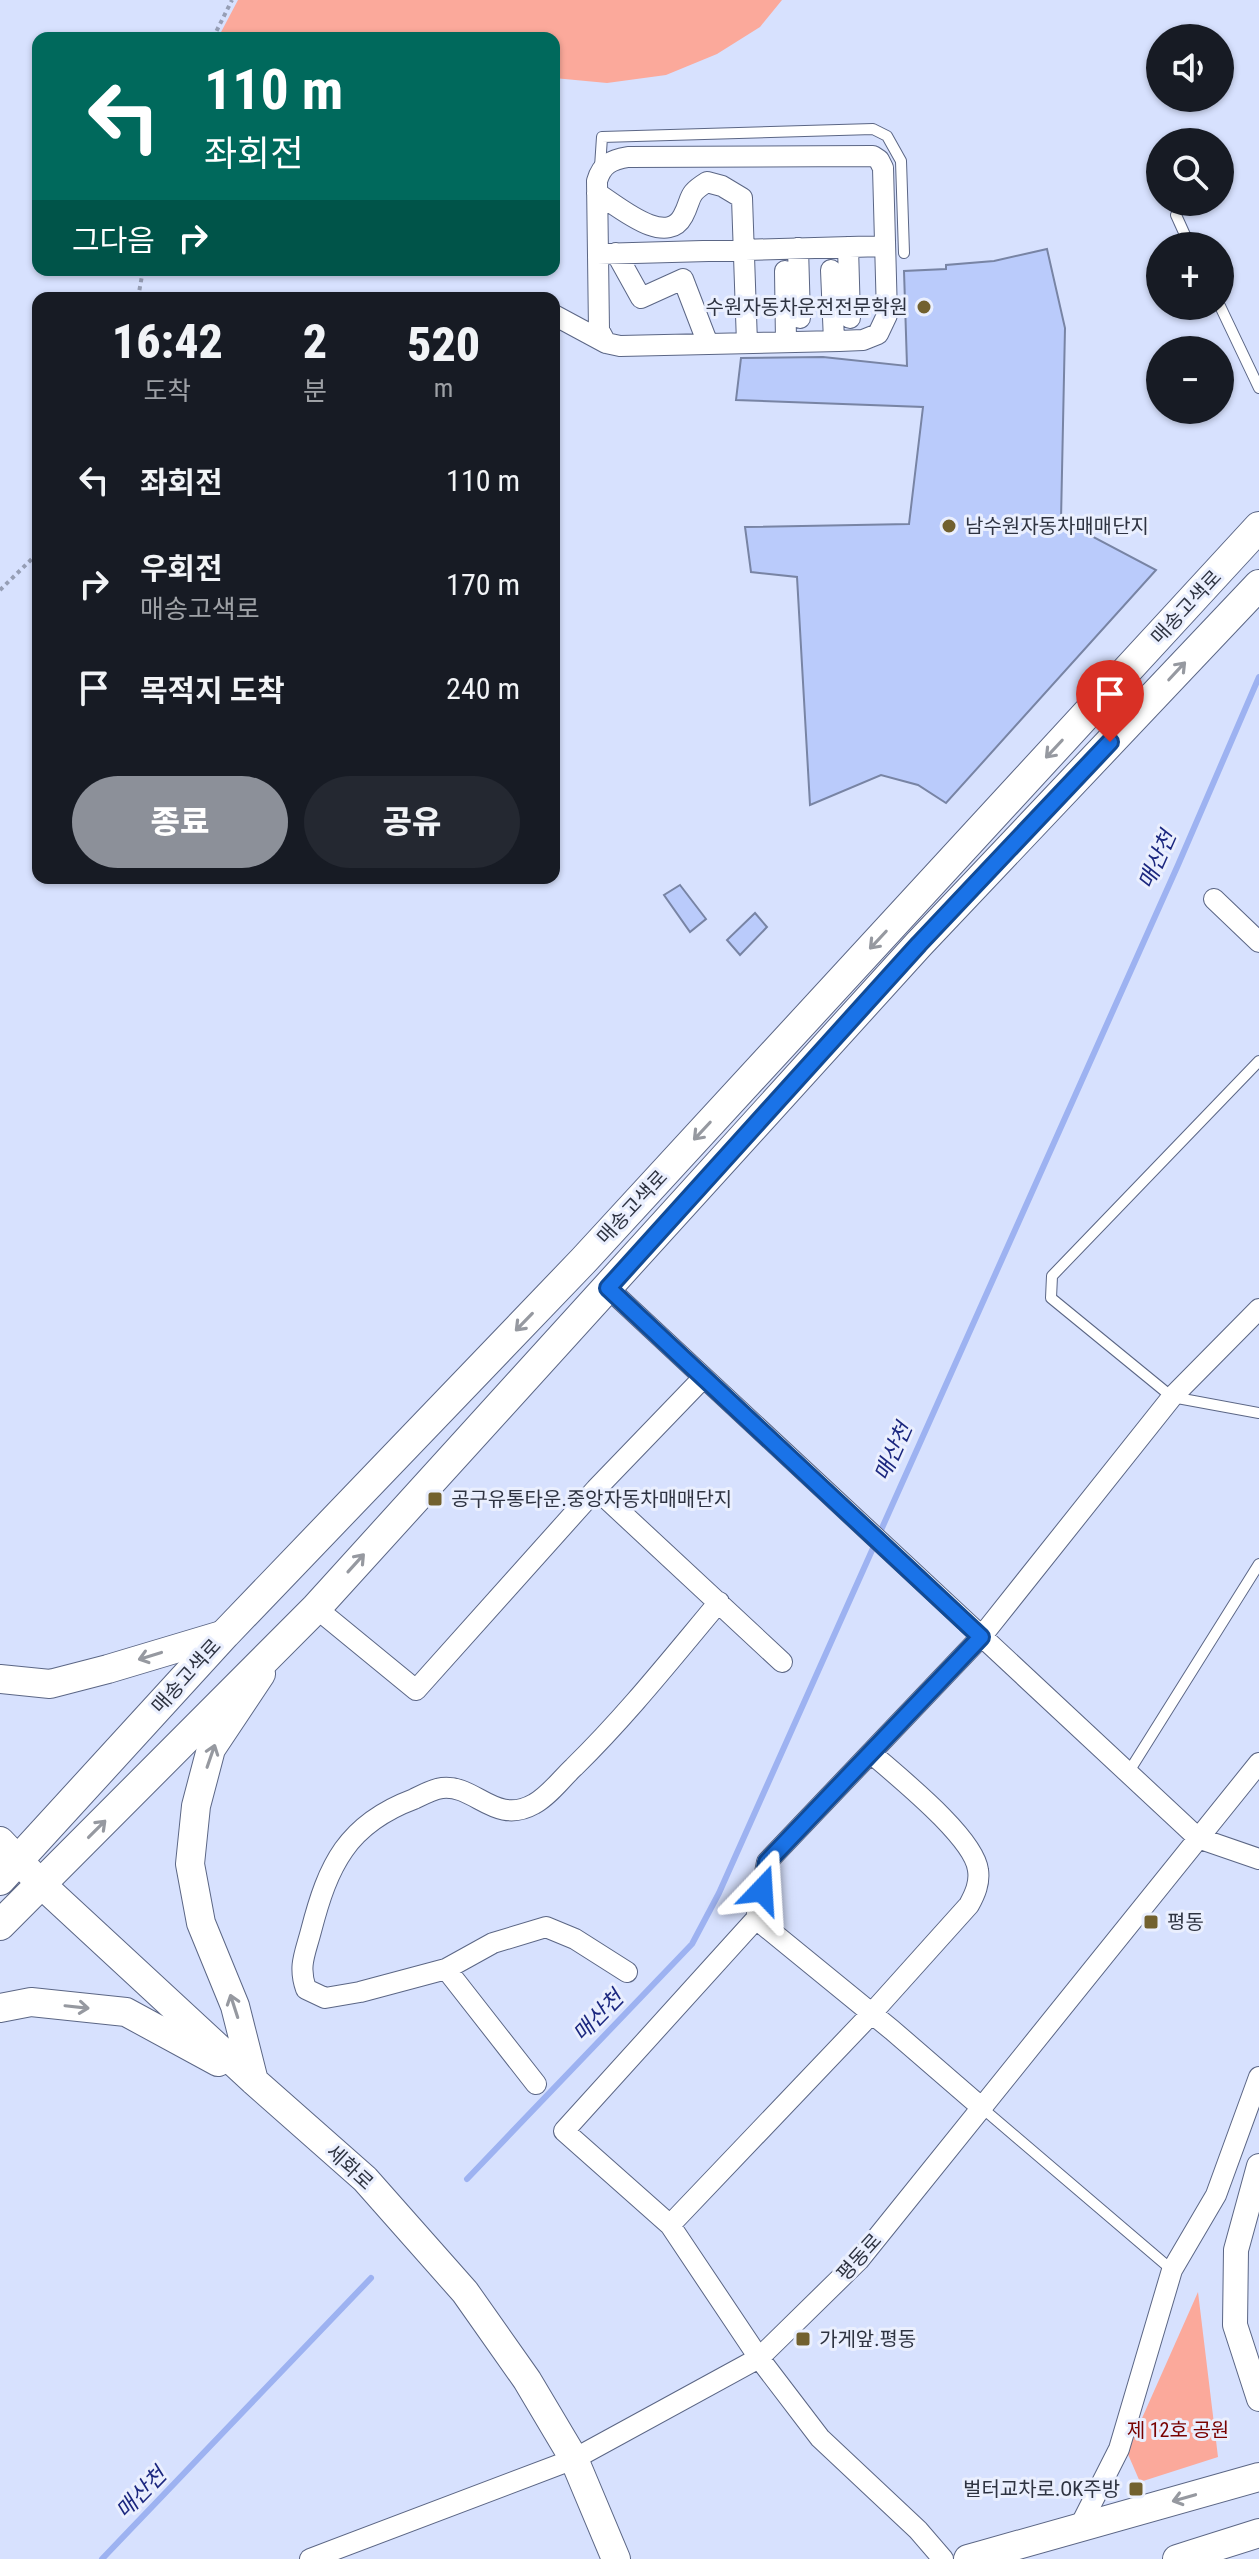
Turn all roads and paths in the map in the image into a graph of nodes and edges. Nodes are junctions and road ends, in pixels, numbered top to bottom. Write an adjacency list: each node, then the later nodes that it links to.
1 (232, 0): 2 (path)
2 (216, 32)
3 (597, 193): 6 (street); 7 (street); 8 (street)
4 (848, 247): 5 (street); 7 (street); 10 (street)
5 (798, 248): 6 (street); 13 (street)
6 (744, 250): 8 (street); 16 (street)
7 (895, 250): 13 (street)
8 (607, 253): 15 (street); 17 (street)
9 (779, 282): 14 (street)
10 (854, 307)
11 (560, 318): 15 (street)
12 (1227, 320): 18 (lane)
13 (834, 341): 14 (street)
14 (786, 342): 16 (street)
15 (606, 343): 17 (street)
16 (747, 343): 17 (street)
17 (708, 344)
18 (1259, 388)
19 (1259, 527): 26 (main road, 매송고색로, one-way to 26)
20 (32, 559): 22 (path)
21 (1259, 585): 26 (main road, 매송고색로, one-way to 21)
22 (0, 590)
23 (1214, 899): 24 (street)
24 (1259, 942)
25 (1259, 1061): 29 (lane)
26 (595, 1274): 28 (street); 34 (main road, 매송고색로, one-way to 26); 35 (main road, 매송고색로, one-way to 35)
27 (1259, 1309): 29 (street)
28 (703, 1378): 31 (street); 37 (street)
29 (1172, 1397): 30 (lane); 37 (street)
30 (1259, 1413)
31 (596, 1489): 33 (street); 34 (street)
32 (1259, 1564): 42 (lane)
33 (719, 1602): 38 (street); 49 (street)
34 (316, 1608): 36 (main road, 매송고색로)
35 (225, 1634): 39 (main road, one-way to 39); 45 (main road, 매송고색로)
36 (287, 1635): 46 (main road, 매송고색로, one-way to 36); 54 (main road, one-way to 36)
37 (981, 1637): 40 (street); 42 (street)
38 (782, 1662)
39 (0, 1679)
40 (871, 1753): 47 (street); 52 (street)
41 (1259, 1763): 43 (street, 평동로)
42 (1128, 1773): 43 (street)
43 (1198, 1838): 44 (street); 56 (street, 평동로)
44 (1259, 1859)
45 (6, 1861): 46 (main road, 세화로)
46 (41, 1884): 48 (main road, 매송고색로); 54 (main road, 세화로)
47 (756, 1919): 52 (street); 58 (street)
48 (0, 1925)
49 (446, 1969): 50 (street); 55 (street)
50 (627, 1972)
51 (0, 2008): 54 (main road, one-way to 54)
52 (872, 2013): 56 (street); 58 (street)
53 (1259, 2077): 59 (street)
54 (254, 2081): 62 (main road, 세화로)
55 (536, 2084)
56 (981, 2107): 59 (lane); 60 (street, 평동로)
57 (1259, 2166): 61 (street)
58 (670, 2225): 60 (street)
59 (1172, 2270): 64 (street)
60 (759, 2358): 62 (street, 평동로); 68 (street)
61 (1259, 2399)
62 (574, 2459): 66 (street, 평동로); 67 (main road, 세화로)
63 (1259, 2477): 64 (main road, one-way to 64)
64 (1079, 2528): 69 (main road)
65 (1259, 2533): 70 (main road)
66 (310, 2559)
67 (616, 2559)
68 (943, 2559)
69 (968, 2559)
70 (1177, 2559)

